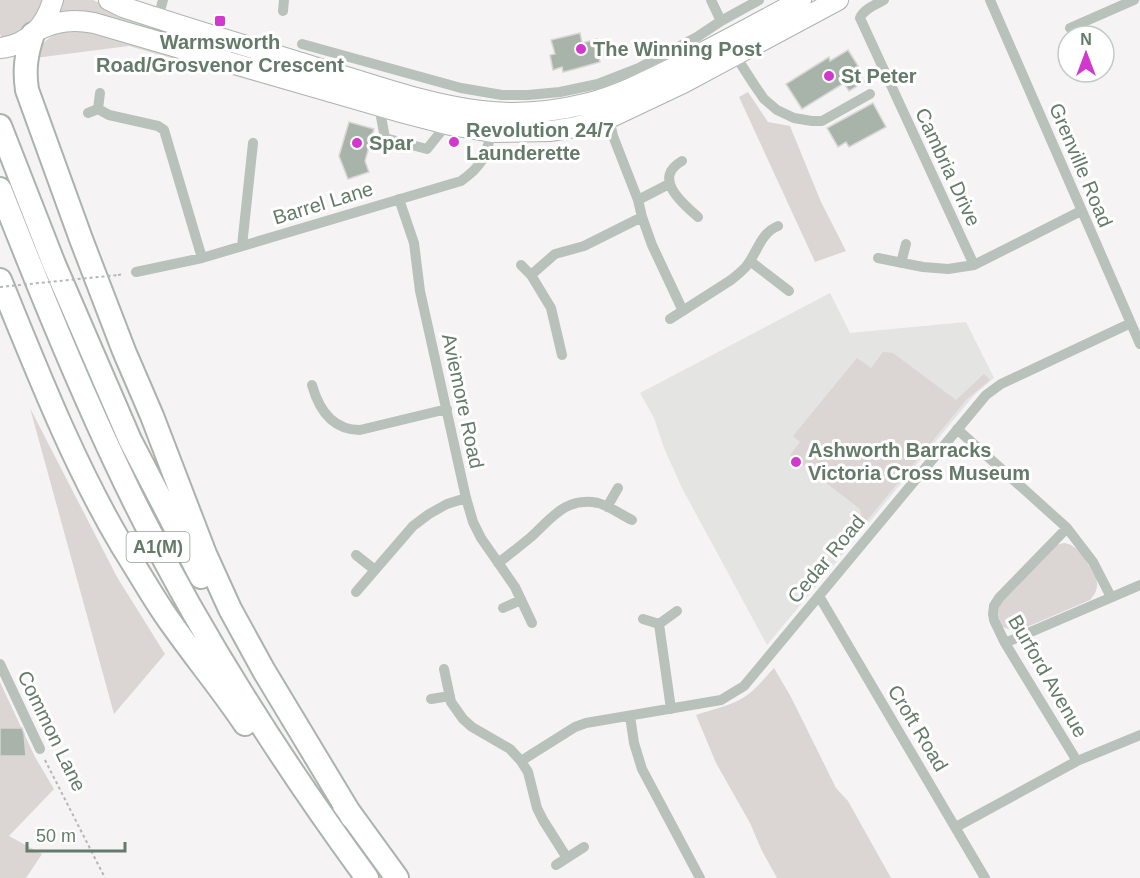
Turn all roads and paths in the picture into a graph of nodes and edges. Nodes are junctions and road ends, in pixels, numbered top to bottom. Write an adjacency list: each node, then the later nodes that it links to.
1 (53, 0): 13 (main road)
2 (109, 0): 10 (main road)
3 (711, 0): 11 (street)
4 (759, 0): 11 (street)
5 (801, 0): 10 (main road)
6 (838, 0): 16 (main road)
7 (884, 0): 41 (street, Cambria Drive)
8 (990, 0): 30 (street, Grenville Road)
9 (1134, 0): 12 (street)
10 (160, 9)
11 (720, 21): 14 (street)
12 (1079, 24)
13 (36, 32): 15 (main road); 19 (main road); 85 (highway)
14 (302, 44)
15 (0, 48)
16 (735, 55): 18 (street); 20 (main road)
17 (100, 93): 36 (street)
18 (870, 94)
19 (380, 106): 21 (main road); 21 (street)
20 (609, 117): 23 (main road); 29 (street)
21 (447, 124): 23 (main road)
22 (0, 126): 85 (highway, A1(M))
23 (492, 132): 28 (street, Barrel Lane)
24 (253, 143): 35 (street)
25 (682, 161): 26 (street)
26 (669, 184): 29 (street); 31 (street)
27 (0, 189): 87 (highway, A1(M))
28 (399, 199): 35 (street, Barrel Lane); 54 (street, Aviemore Road)
29 (638, 200): 32 (street)
30 (1081, 211): 41 (street); 50 (street, Grenville Road)
31 (698, 217)
32 (642, 218): 44 (street); 48 (street)
33 (777, 226): 38 (street)
34 (906, 244): 39 (street)
35 (242, 246): 36 (street, Barrel Lane)
36 (202, 258): 42 (street, Barrel Lane)
37 (878, 258): 39 (street)
38 (750, 261): 47 (street); 48 (street)
39 (901, 263): 41 (street)
40 (521, 265): 44 (street)
41 (974, 265)
42 (136, 272)
43 (118, 274): 46 (path, bridge)
44 (531, 275): 52 (street)
45 (0, 280): 87 (highway)
46 (0, 287)
47 (789, 291)
48 (683, 311): 49 (street)
49 (670, 319)
50 (1134, 321): 51 (street, Grenville Road); 55 (street, Cedar Road)
51 (1140, 344)
52 (562, 355)
53 (312, 385): 54 (street)
54 (447, 410): 57 (street, Aviemore Road)
55 (957, 429): 60 (street); 66 (street, Cedar Road)
56 (618, 488): 58 (street)
57 (466, 498): 62 (street, Aviemore Road); 63 (street)
58 (608, 507): 59 (street); 62 (street)
59 (632, 520)
60 (1067, 528): 67 (street); 74 (street, Burford Avenue)
61 (356, 555): 63 (street)
62 (498, 563): 68 (street, Aviemore Road)
63 (375, 570): 65 (street)
64 (1140, 585): 67 (street)
65 (356, 592)
66 (819, 597): 79 (street, Cedar Road); 86 (street, Croft Road)
67 (1110, 597): 74 (street)
68 (521, 600): 69 (street); 72 (street, Aviemore Road)
69 (503, 608)
70 (677, 611): 73 (street)
71 (644, 619): 73 (street)
72 (532, 623)
73 (659, 624): 79 (street)
74 (1005, 643): 84 (street, Burford Avenue)
75 (0, 664): 82 (street, Common Lane)
76 (444, 669): 77 (street)
77 (450, 696): 78 (street); 83 (street)
78 (431, 699)
79 (671, 710): 80 (street, Cedar Road)
80 (630, 716): 83 (street, Cedar Road); 94 (street)
81 (1140, 735): 84 (street)
82 (40, 749): 91 (path, Common Lane)
83 (521, 761): 89 (street)
84 (1077, 761): 86 (street)
85 (352, 817): 93 (highway, A1(M))
86 (956, 827): 95 (street, Croft Road)
87 (339, 839): 92 (highway, A1(M))
88 (584, 847): 89 (street)
89 (567, 858): 90 (street)
90 (556, 865)
91 (105, 878)
92 (367, 878)
93 (397, 878)
94 (700, 878)
95 (985, 878)

